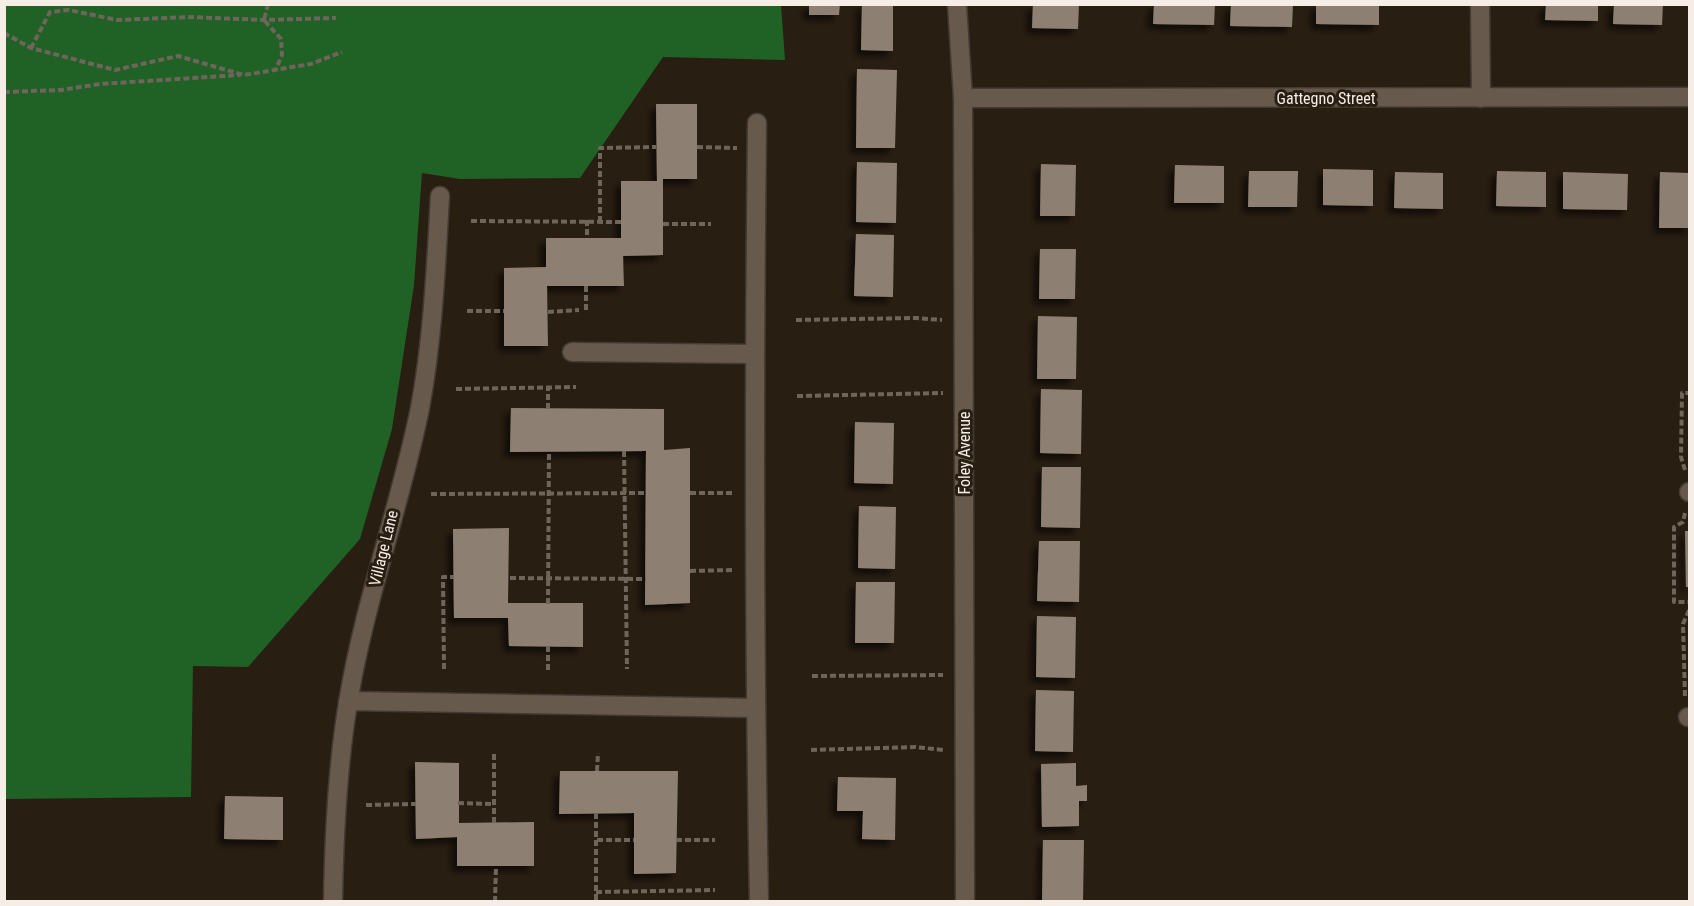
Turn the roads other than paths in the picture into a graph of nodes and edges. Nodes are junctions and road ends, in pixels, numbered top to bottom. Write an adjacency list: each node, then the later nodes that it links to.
1 (957, 4): 4 (street, Foley Avenue)
2 (1480, 4): 5 (street)
3 (1689, 97): 5 (street, Gattegno Street)
4 (963, 98): 5 (street, Gattegno Street); 14 (street, Foley Avenue)
5 (1481, 98)
6 (757, 123): 9 (street)
7 (440, 196): 10 (street, Village Lane)
8 (572, 352): 9 (street)
9 (754, 354): 11 (street)
10 (348, 701): 11 (street); 12 (street, Village Lane)
11 (755, 708): 13 (street)
12 (333, 902)
13 (759, 902)
14 (965, 902)

